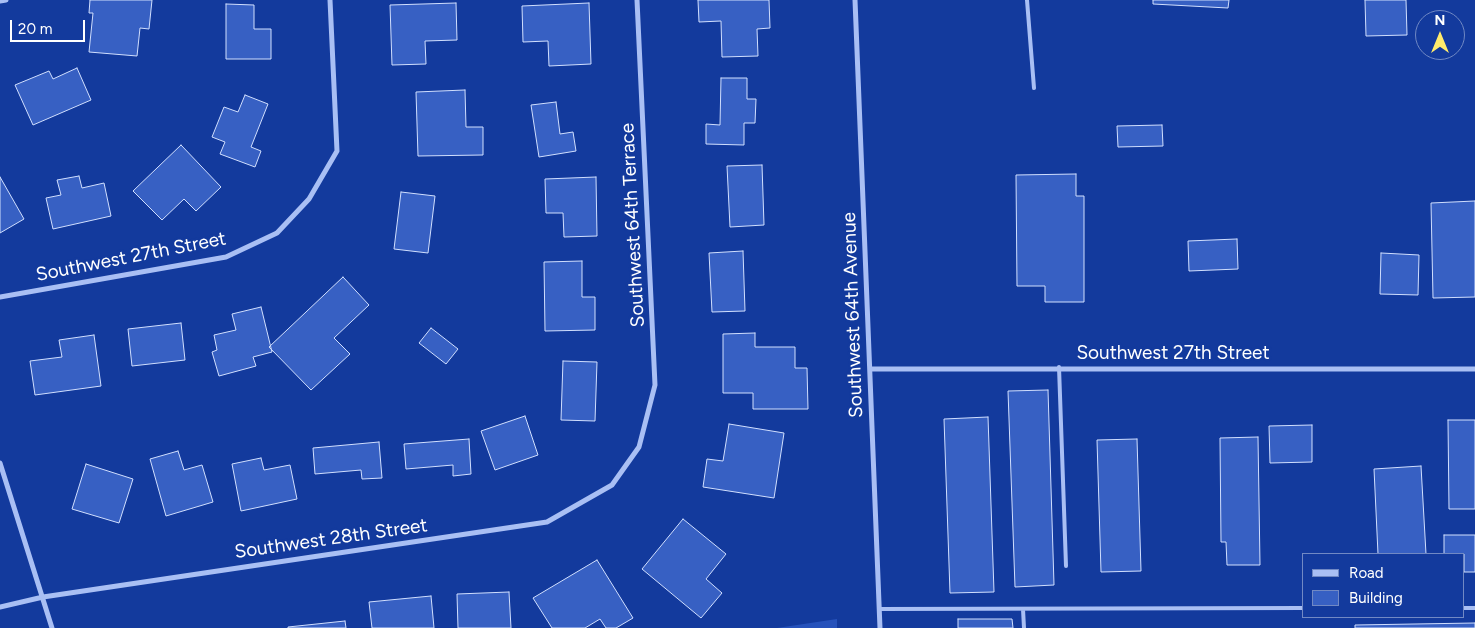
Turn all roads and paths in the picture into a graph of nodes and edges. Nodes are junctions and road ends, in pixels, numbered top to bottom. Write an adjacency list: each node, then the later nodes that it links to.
1 (6, 0): 6 (street)
2 (330, 0): 8 (street, Southwest 27th Street)
3 (637, 0): 12 (street, Southwest 64th Terrace)
4 (855, 0): 10 (street, Southwest 64th Avenue)
5 (1027, 0): 7 (lane)
6 (0, 1)
7 (1034, 88)
8 (0, 297)
9 (1059, 367): 10 (street, Southwest 27th Street); 11 (street, Southwest 27th Street); 14 (lane)
10 (870, 368): 18 (street, Southwest 64th Avenue)
11 (1475, 369)
12 (639, 447): 15 (street, Southwest 28th Street)
13 (0, 463): 15 (street)
14 (1066, 566)
15 (43, 597): 16 (street, Southwest 28th Street); 20 (street)
16 (0, 606)
17 (1302, 608): 19 (lane)
18 (880, 609): 19 (lane); 21 (street, Southwest 64th Avenue)
19 (1023, 609): 22 (lane)
20 (52, 628)
21 (880, 628)
22 (1024, 628)

